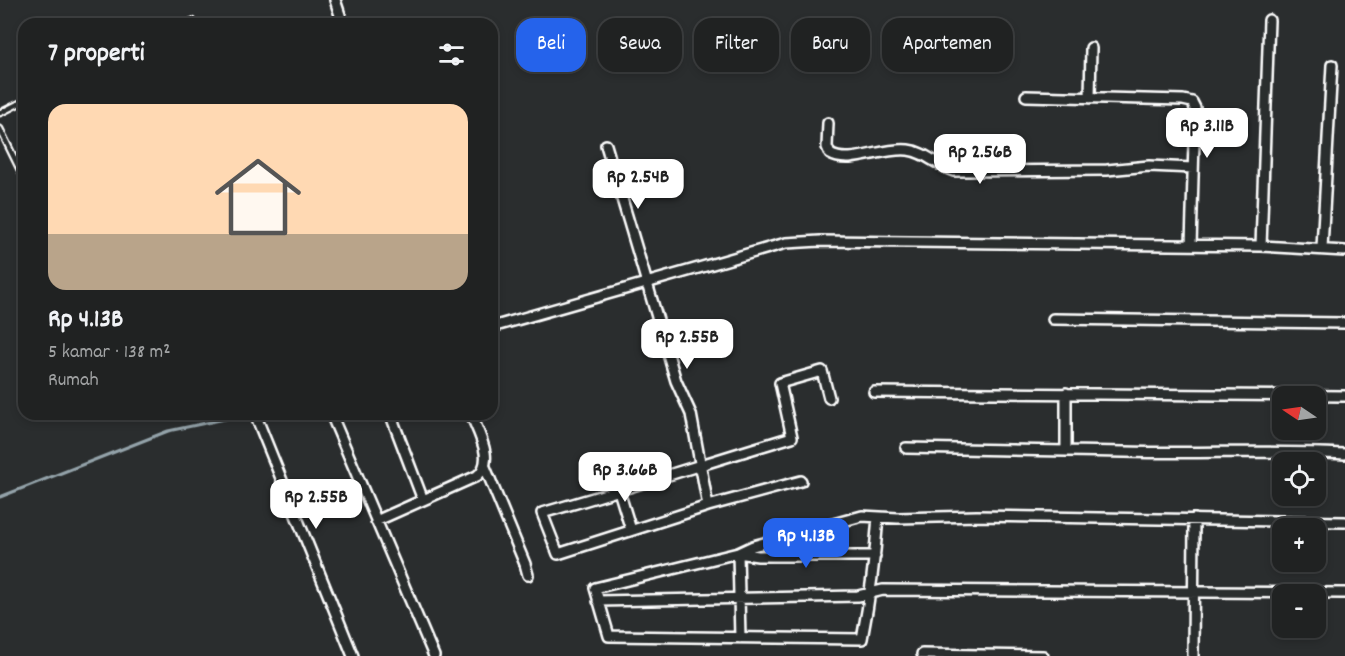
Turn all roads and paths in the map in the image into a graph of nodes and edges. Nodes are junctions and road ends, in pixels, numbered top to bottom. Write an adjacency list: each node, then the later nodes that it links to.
1 (335, 0): 2 (street)
2 (341, 18)
3 (1269, 20): 16 (street)
4 (1091, 48): 7 (street)
5 (1332, 65): 17 (street)
6 (1026, 96): 7 (street)
7 (1090, 98): 14 (street)
8 (18, 104): 9 (lane)
9 (0, 113)
10 (828, 123): 14 (street)
11 (0, 129): 13 (lane)
12 (606, 145): 19 (street)
13 (18, 166)
14 (1193, 168): 15 (street)
15 (1191, 245): 16 (street); 19 (street)
16 (1261, 246): 17 (street)
17 (1322, 249): 18 (street)
18 (1345, 251)
19 (645, 282): 22 (street); 34 (street)
20 (1053, 319): 21 (street)
21 (1345, 323)
22 (498, 325)
23 (874, 392): 24 (street)
24 (1066, 393): 25 (street); 32 (street)
25 (1345, 396)
26 (829, 398): 34 (street)
27 (257, 420): 56 (street)
28 (334, 420): 42 (street)
29 (473, 420): 35 (street)
30 (393, 421): 38 (street)
31 (906, 448): 32 (street)
32 (1066, 449): 33 (street)
33 (1345, 454)
34 (699, 465): 37 (street); 39 (street)
35 (485, 467): 38 (street); 47 (street)
36 (801, 481): 39 (street)
37 (619, 491): 44 (street); 44 (street)
38 (423, 500): 42 (street)
39 (708, 506): 44 (street)
40 (878, 517): 41 (street); 45 (street); 46 (street)
41 (1194, 519): 43 (street); 49 (street)
42 (376, 521): 57 (street)
43 (1345, 522)
44 (631, 530)
45 (738, 553): 46 (street); 51 (street); 52 (street)
46 (875, 556): 48 (street)
47 (528, 575)
48 (871, 592): 49 (street); 51 (street); 53 (street)
49 (1193, 592): 50 (street); 59 (street)
50 (1345, 593)
51 (739, 597): 52 (street); 53 (street)
52 (598, 600): 53 (street)
53 (740, 638)
54 (922, 654): 55 (street)
55 (983, 655): 58 (street)
56 (352, 656)
57 (434, 656)
58 (1043, 656)
59 (1193, 656)

